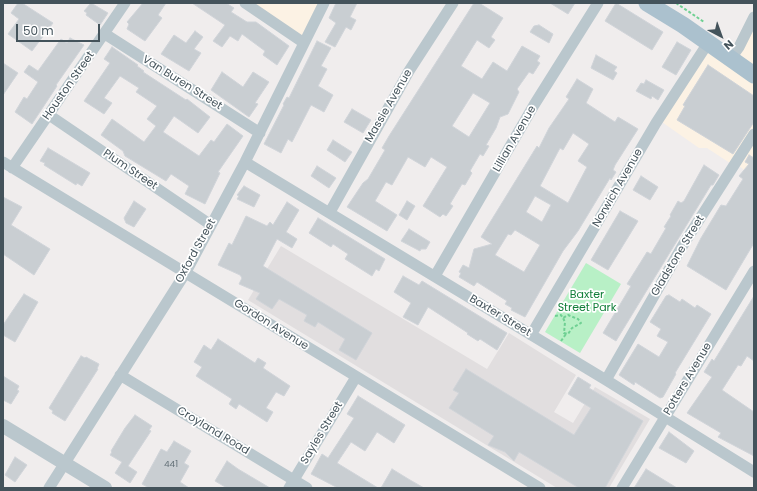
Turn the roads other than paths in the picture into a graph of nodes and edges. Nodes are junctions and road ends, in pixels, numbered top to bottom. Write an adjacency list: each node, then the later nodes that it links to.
1 (125, 3): 8 (street, Houston Street)
2 (245, 3): 10 (street)
3 (324, 3): 10 (street, Oxford Street)
4 (453, 3): 18 (street, Massie Avenue)
5 (598, 3): 22 (street, Lillian Avenue)
6 (647, 3): 9 (main road)
7 (754, 17): 11 (street)
8 (105, 34): 13 (street, Houston Street); 14 (street, Van Buren Street)
9 (708, 43): 11 (main road); 23 (street, Norwich Avenue)
10 (304, 44): 14 (street, Oxford Street)
11 (731, 58): 12 (main road)
12 (754, 75)
13 (49, 115): 17 (street, Houston Street); 19 (street, Plum Street)
14 (260, 132): 16 (street, Oxford Street)
15 (754, 134): 26 (street, Gladstone Street)
16 (245, 162): 18 (street, Baxter Street); 19 (street, Oxford Street)
17 (8, 165): 21 (street, Gordon Avenue)
18 (330, 212): 22 (street, Baxter Street)
19 (211, 225): 21 (street, Oxford Street)
20 (754, 271): 27 (street, Potters Avenue)
21 (186, 272): 24 (street, Oxford Street); 25 (street, Gordon Avenue)
22 (435, 276): 23 (street, Baxter Street)
23 (531, 335): 26 (street, Baxter Street)
24 (120, 375): 29 (street, Oxford Street); 31 (street, Croyland Road)
25 (356, 377): 31 (street, Sayles Street); 35 (street, Gordon Avenue)
26 (606, 380): 27 (street, Baxter Street)
27 (665, 417): 30 (street, Baxter Street); 36 (street, Potters Avenue)
28 (3, 426): 29 (street)
29 (64, 463): 32 (street, Oxford Street); 33 (street)
30 (754, 472)
31 (291, 484): 34 (street, Croyland Road)
32 (49, 488)
33 (105, 488)
34 (307, 488)
35 (540, 488)
36 (622, 488)

